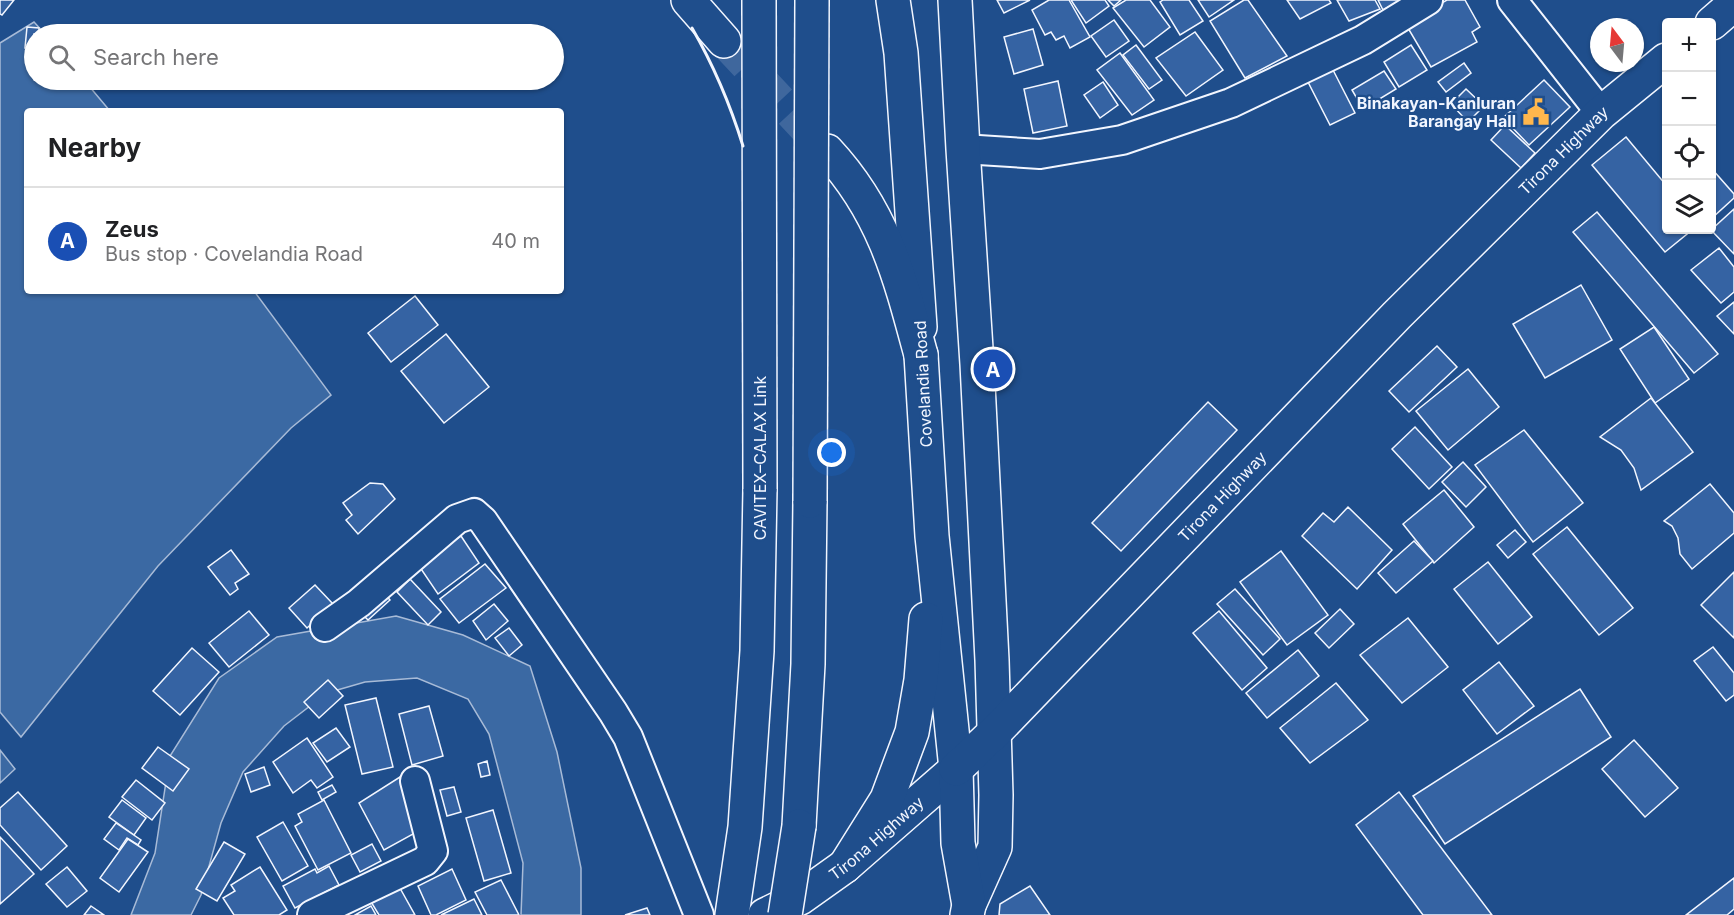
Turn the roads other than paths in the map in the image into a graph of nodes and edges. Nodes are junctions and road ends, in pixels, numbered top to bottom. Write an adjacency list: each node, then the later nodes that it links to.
1 (688, 0): 10 (main road)
2 (759, 0): 25 (main road, CAVITEX–CALAX Link, bridge)
3 (812, 0): 27 (main road, bridge)
4 (893, 0): 15 (main road, Covelandia Road)
5 (955, 0): 13 (main road)
6 (1428, 0): 13 (street)
7 (1512, 0): 12 (street)
8 (1734, 4): 9 (main road)
9 (1716, 20)
10 (724, 41)
11 (1662, 63): 12 (main road, Tirona Highway)
12 (1601, 113): 18 (main road, Tirona Highway)
13 (963, 149): 18 (main road)
14 (827, 151): 15 (main road)
15 (921, 355): 16 (main road, Covelandia Road)
16 (932, 536): 19 (main road, Covelandia Road); 21 (main road)
17 (325, 627): 24 (street)
18 (995, 732): 19 (main road, Tirona Highway); 22 (main road)
19 (956, 769): 21 (main road, Tirona Highway); 22 (main road, Covelandia Road)
20 (415, 782): 23 (street)
21 (844, 866): 26 (main road, Tirona Highway)
22 (968, 910)
23 (312, 915)
24 (699, 915)
25 (732, 915)
26 (765, 915)
27 (785, 915)

